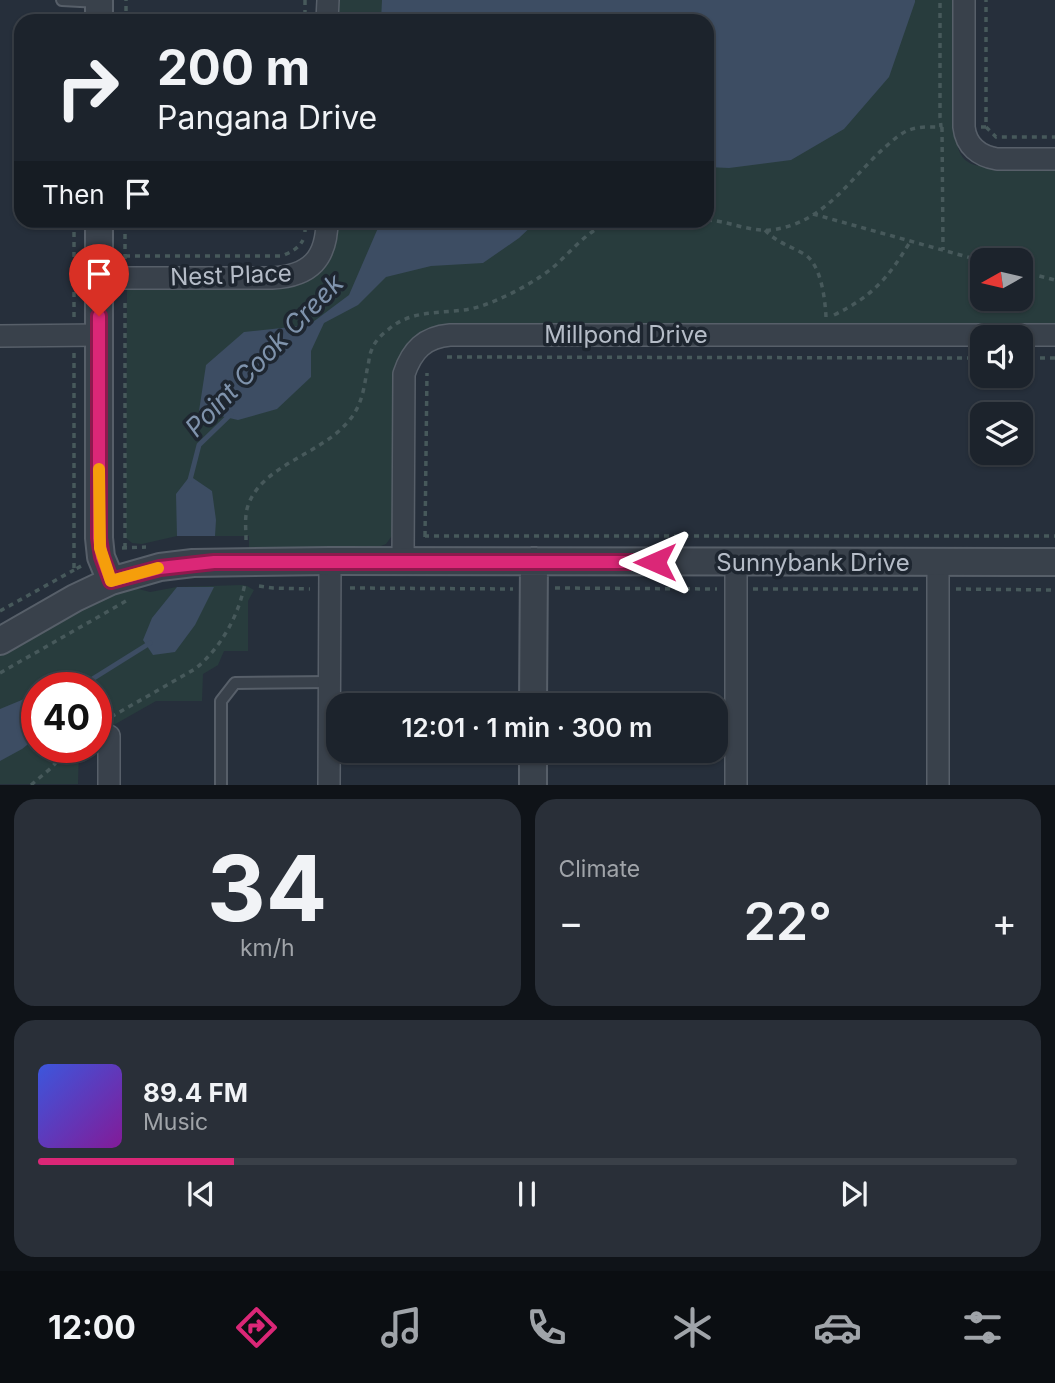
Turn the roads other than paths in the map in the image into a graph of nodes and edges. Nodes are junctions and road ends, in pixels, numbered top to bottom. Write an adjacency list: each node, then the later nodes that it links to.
1 (62, 0): 3 (lane)
2 (964, 0): 4 (street)
3 (99, 8)
4 (1055, 159)
5 (101, 228): 7 (street)
6 (327, 228): 7 (street, Nest Place)
7 (112, 278): 8 (street)
8 (99, 335): 10 (street); 17 (street)
9 (1055, 335): 12 (street, Millpond Drive)
10 (0, 336)
11 (330, 561): 12 (street, Sunnybank Drive); 17 (street, Sunnybank Drive); 19 (street)
12 (403, 561): 13 (street, Sunnybank Drive)
13 (534, 561): 16 (street, Sunnybank Drive); 20 (street)
14 (938, 562): 15 (street, Sunnybank Drive); 16 (street, Sunnybank Drive); 28 (street)
15 (1055, 562)
16 (736, 576): 27 (street)
17 (111, 581): 18 (street, Sunnybank Drive)
18 (0, 641)
19 (329, 682): 24 (lane); 25 (street)
20 (533, 693)
21 (109, 763): 23 (street)
22 (533, 763): 26 (street)
23 (109, 785)
24 (221, 785)
25 (329, 785)
26 (533, 785)
27 (736, 785)
28 (937, 785)

